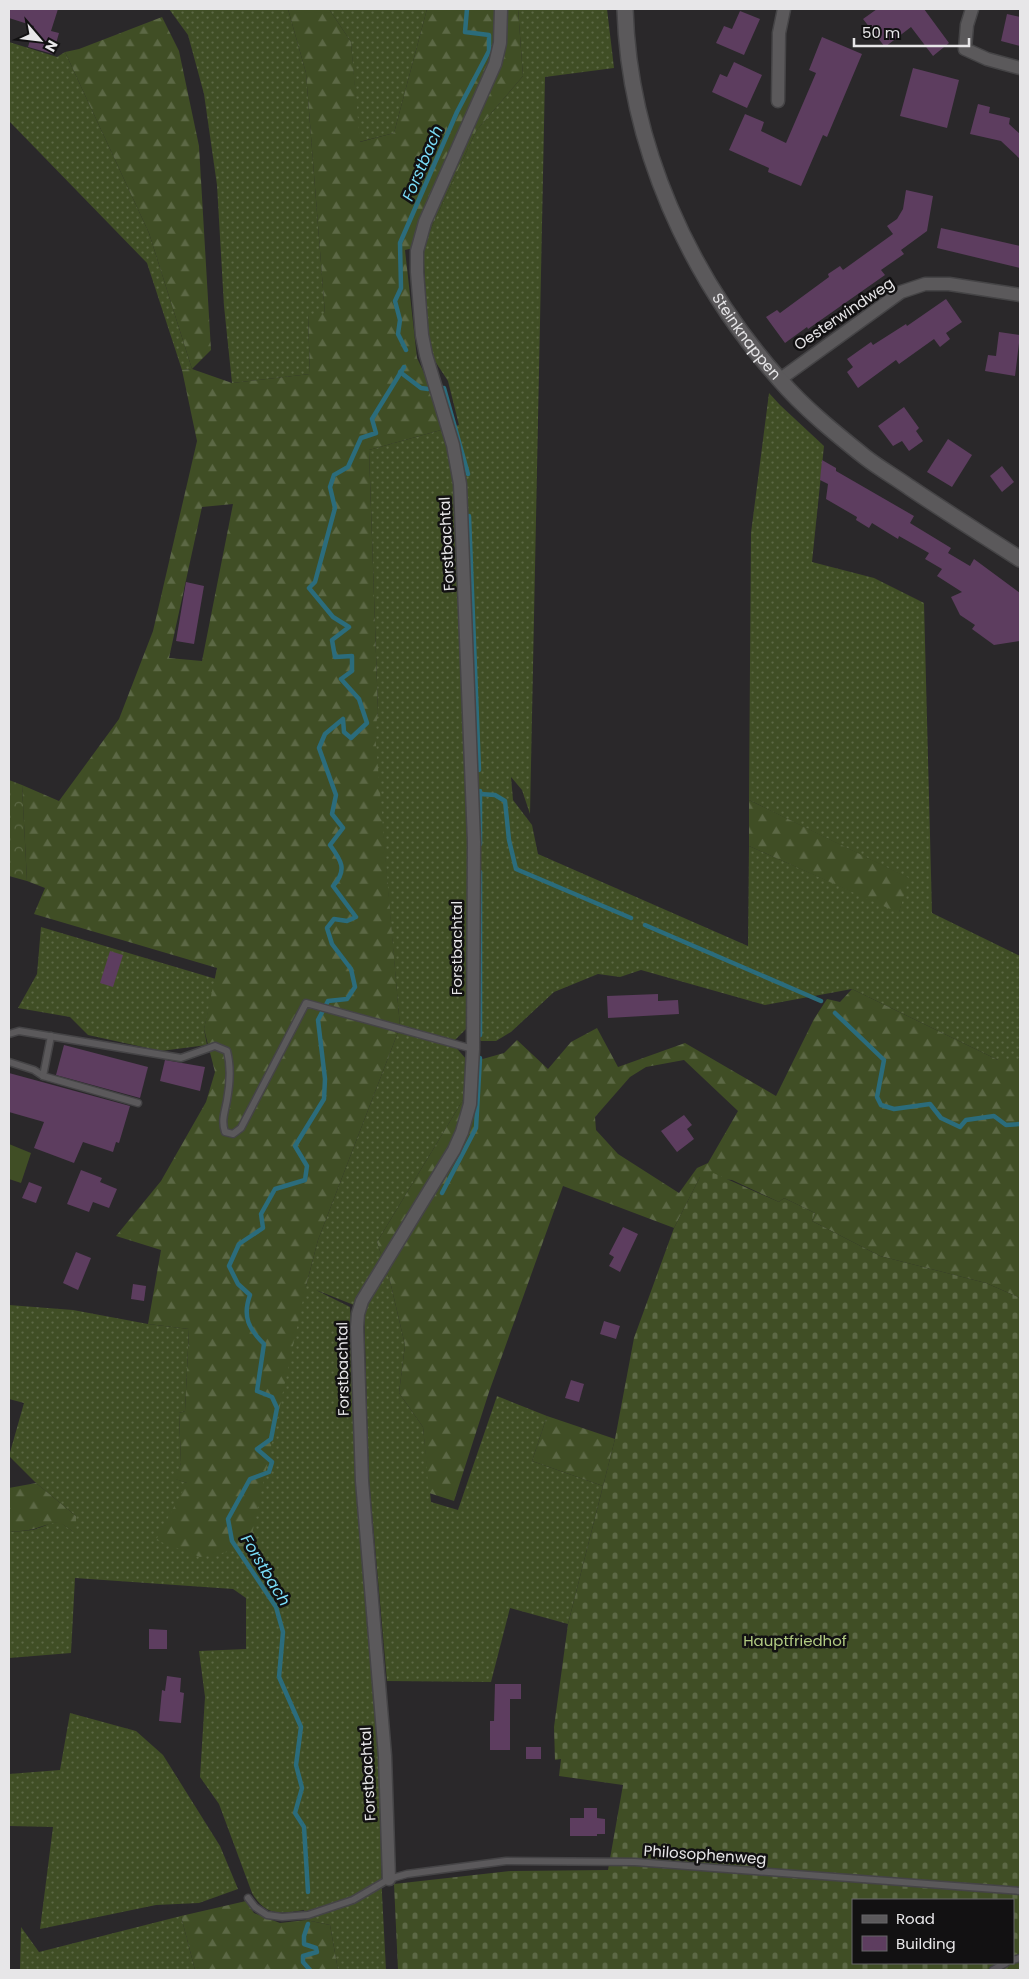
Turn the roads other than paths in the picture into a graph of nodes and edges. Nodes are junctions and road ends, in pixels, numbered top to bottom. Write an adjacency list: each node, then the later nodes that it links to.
1 (501, 9): 12 (street, Forstbachtal)
2 (625, 9): 8 (street, Steinknappen)
3 (784, 9): 6 (street)
4 (972, 9): 5 (street)
5 (1020, 68)
6 (778, 101)
7 (1020, 295): 8 (street, Oesterwindweg)
8 (780, 380): 9 (street, Steinknappen)
9 (1020, 559)
10 (9, 1034): 11 (lane)
11 (51, 1036): 12 (lane); 14 (lane)
12 (473, 1049): 16 (street, Forstbachtal)
13 (9, 1062): 14 (lane)
14 (43, 1076): 15 (lane)
15 (138, 1103)
16 (389, 1879): 17 (lane, Philosophenweg); 18 (lane, Philosophenweg)
17 (1020, 1891)
18 (248, 1898)
19 (1004, 1964): 20 (lane)
20 (993, 1970)

